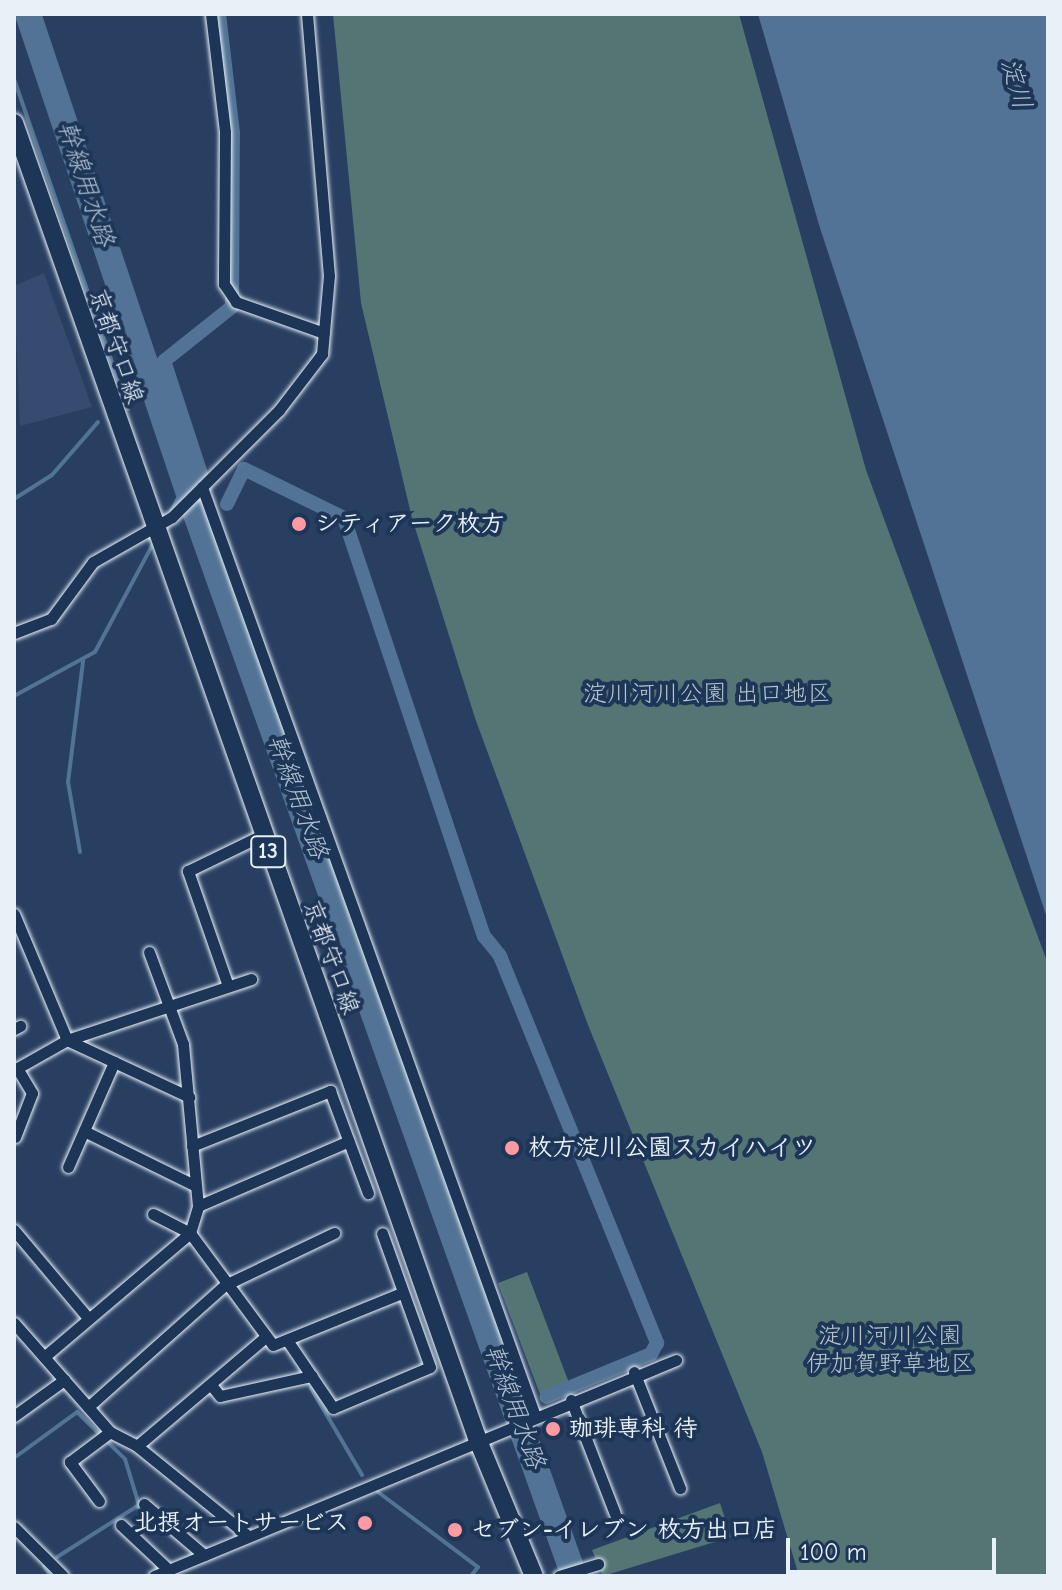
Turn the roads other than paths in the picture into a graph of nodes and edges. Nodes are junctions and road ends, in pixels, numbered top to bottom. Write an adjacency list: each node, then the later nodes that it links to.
1 (211, 14): 4 (street)
2 (307, 14): 4 (street)
3 (14, 123): 6 (main road, 京都守口線 / 13)
4 (324, 333): 5 (street)
5 (202, 487): 6 (street); 46 (street)
6 (154, 528): 7 (street); 8 (main road, 京都守口線 / 13)
7 (14, 633)
8 (262, 835): 12 (street); 48 (main road, 京都守口線 / 13)
9 (14, 914): 14 (street)
10 (149, 952): 13 (street)
11 (251, 979): 12 (street)
12 (228, 986): 13 (street)
13 (169, 1006): 14 (street); 17 (street)
14 (67, 1040): 15 (street); 16 (street)
15 (114, 1062): 17 (street); 18 (street)
16 (16, 1069): 19 (street)
17 (189, 1097): 21 (street)
18 (84, 1131): 22 (street); 23 (street)
19 (15, 1137)
20 (349, 1141): 21 (street); 24 (street); 25 (street)
21 (192, 1146): 23 (street)
22 (68, 1167)
23 (196, 1186): 25 (street)
24 (368, 1193)
25 (198, 1206): 28 (street)
26 (153, 1214): 28 (street)
27 (14, 1230): 33 (street)
28 (190, 1233): 31 (street); 33 (street)
29 (334, 1233): 31 (street)
30 (382, 1233): 32 (street)
31 (225, 1285): 35 (street); 44 (street)
32 (402, 1293): 36 (street); 40 (street)
33 (89, 1319): 37 (street)
34 (16, 1328): 37 (street)
35 (263, 1339): 36 (street); 42 (street)
36 (287, 1340): 40 (street)
37 (44, 1357): 41 (street)
38 (676, 1360): 39 (street)
39 (634, 1372): 43 (street); 50 (street)
40 (312, 1376): 42 (street)
41 (64, 1380): 44 (street); 45 (street)
42 (211, 1385): 49 (street)
43 (571, 1400): 46 (street); 53 (street)
44 (88, 1407): 47 (street)
45 (14, 1416)
46 (535, 1416): 48 (street)
47 (110, 1432): 49 (street); 51 (street)
48 (485, 1435): 56 (street); 62 (main road, 京都守口線 / 13)
49 (137, 1446): 56 (street)
50 (680, 1488)
51 (99, 1501)
52 (144, 1504): 57 (street)
53 (615, 1514)
54 (121, 1525): 59 (street)
55 (14, 1527): 60 (street)
56 (248, 1536): 57 (street)
57 (204, 1555): 59 (street)
58 (598, 1564): 63 (street)
59 (169, 1570): 61 (street)
60 (63, 1576)
61 (154, 1576)
62 (534, 1576)
63 (559, 1576)

